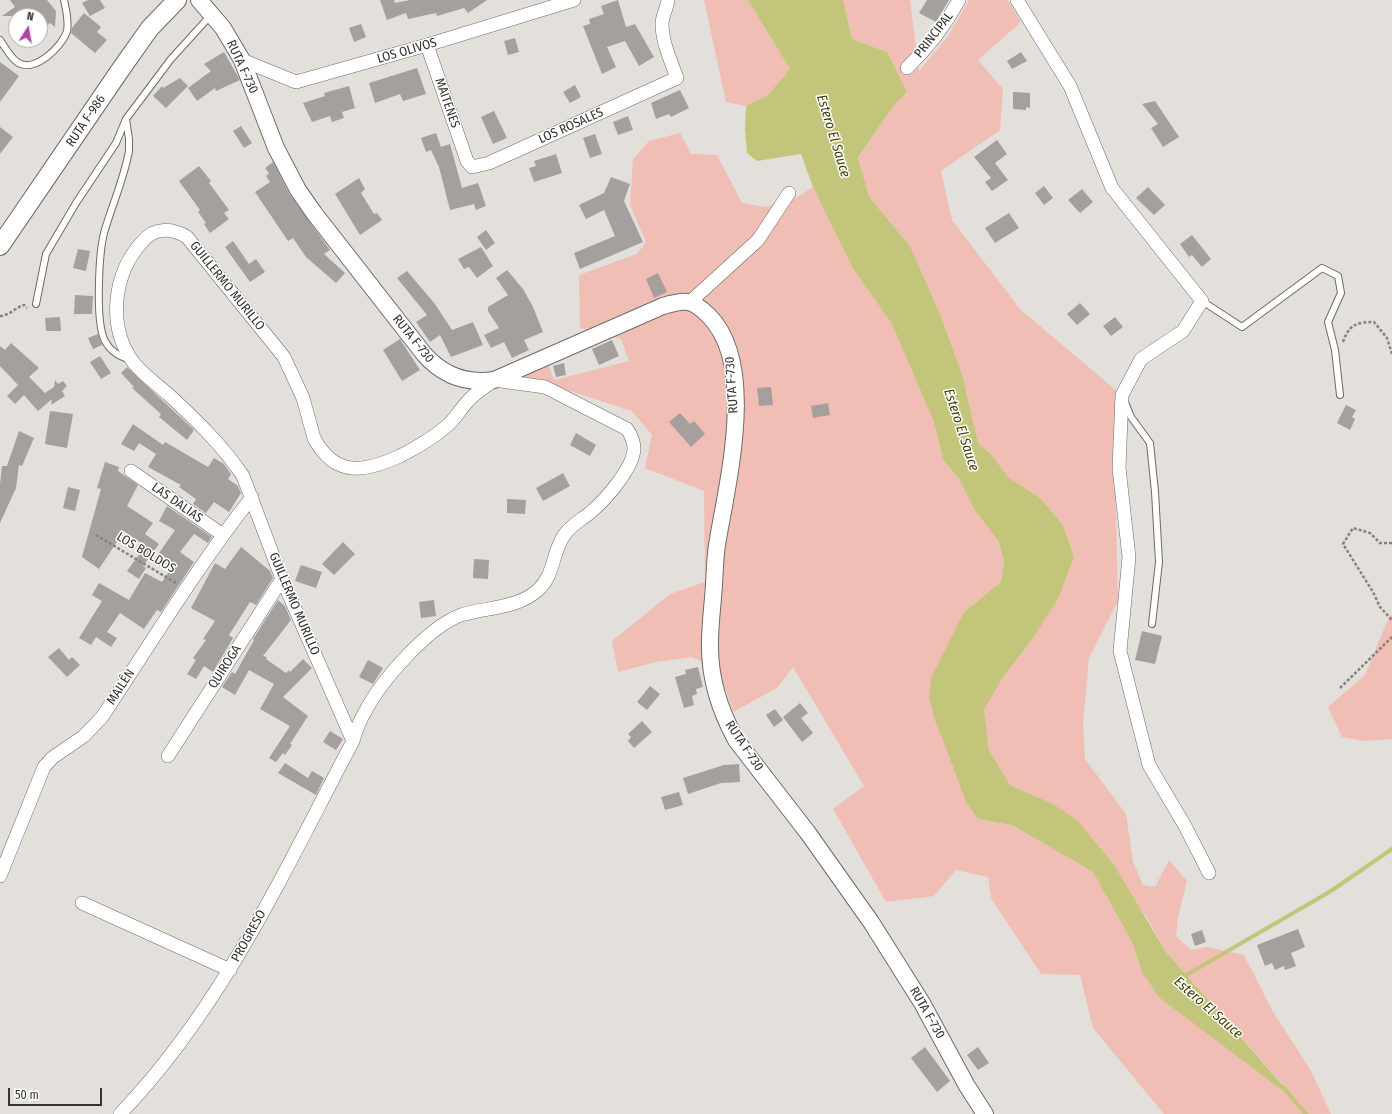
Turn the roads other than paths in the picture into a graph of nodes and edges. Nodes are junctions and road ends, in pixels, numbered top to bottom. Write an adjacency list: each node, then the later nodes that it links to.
1 (64, 0): 9 (lane)
2 (177, 0): 16 (main road, RUTA F-986)
3 (199, 0): 8 (street, RUTA F-730)
4 (574, 0): 10 (street, LOS OLIVOS)
5 (668, 0): 14 (street, LOS ROSALES)
6 (960, 0): 12 (street, PRINCIPAL)
7 (1017, 0): 17 (street)
8 (212, 14): 11 (street, RUTA F-730); 13 (lane)
9 (0, 40)
10 (427, 46): 11 (street, LOS OLIVOS); 14 (street, MAITENES)
11 (242, 60): 21 (street, RUTA F-730)
12 (907, 68)
13 (126, 119): 19 (lane); 20 (lane)
14 (467, 161)
15 (789, 193): 18 (street)
16 (0, 246)
17 (1202, 301): 22 (street); 23 (lane)
18 (690, 302): 21 (street, RUTA F-730); 36 (street, RUTA F-730)
19 (36, 304)
20 (133, 361): 21 (street, GUILLERMO MURILLO); 25 (street, GUILLERMO MURILLO)
21 (494, 380): 29 (street, PROGRESO)
22 (1122, 395): 28 (lane); 31 (street)
23 (1340, 395)
24 (131, 471): 26 (street, LAS DALIAS)
25 (252, 497): 26 (street, MAILÉN); 27 (street, GUILLERMO MURILLO)
26 (222, 535): 32 (street, MAILÉN)
27 (282, 579): 29 (street, GUILLERMO MURILLO); 30 (street, QUIROGA)
28 (1152, 624)
29 (353, 741): 34 (street, PROGRESO)
30 (168, 756)
31 (1209, 873)
32 (0, 876)
33 (82, 903): 34 (street)
34 (230, 970): 35 (street, PROGRESO)
35 (120, 1114)
36 (985, 1114)

